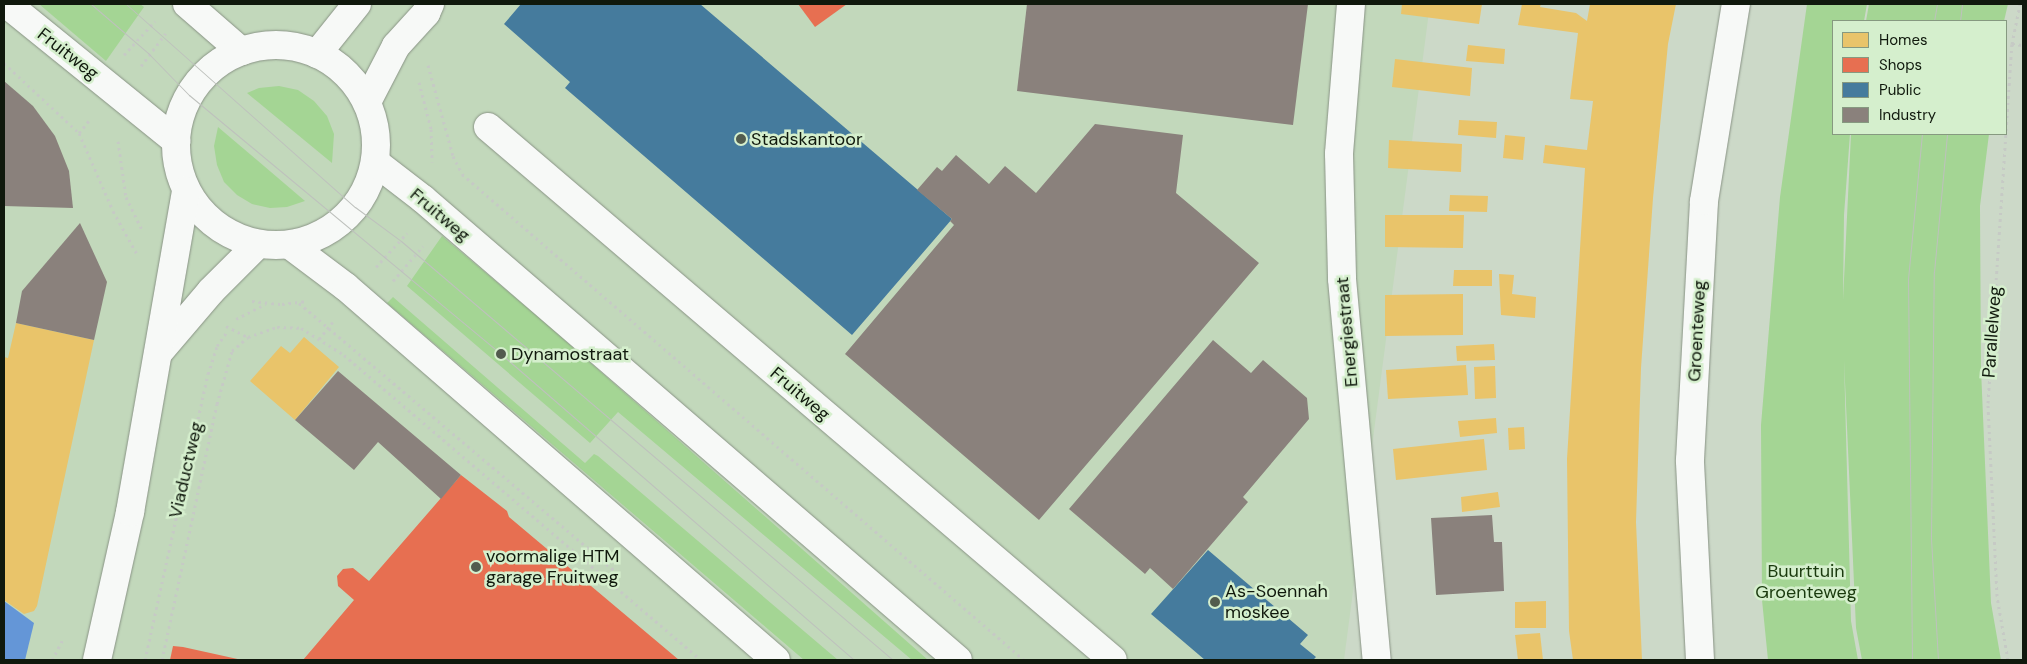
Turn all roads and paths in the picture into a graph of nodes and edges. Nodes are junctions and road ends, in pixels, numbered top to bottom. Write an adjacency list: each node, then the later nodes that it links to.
1 (7, 4): 15 (street, Fruitweg)
2 (187, 4): 11 (street)
3 (357, 4): 13 (street)
4 (430, 4): 8 (street)
5 (1350, 4): 46 (street, Energiestraat)
6 (1736, 4): 47 (street, Groenteweg)
7 (2020, 4): 9 (path, Parallelweg)
8 (402, 39): 16 (street); 22 (path); 24 (path)
9 (2012, 44): 10 (path); 17 (path, Parallelweg)
10 (2023, 45)
11 (241, 51): 13 (street); 20 (street)
12 (148, 53): 15 (path)
13 (317, 54): 16 (street)
14 (4, 63): 27 (path)
15 (126, 98): 20 (street, Fruitweg); 27 (path)
16 (367, 102): 21 (street)
17 (2007, 119)
18 (488, 127): 45 (street, Fruitweg)
19 (2006, 135): 48 (path, Parallelweg)
20 (176, 142): 23 (street)
21 (374, 162): 24 (street, Fruitweg); 26 (street)
22 (462, 174): 24 (path); 44 (path)
23 (186, 191): 25 (street); 27 (street)
24 (430, 205): 28 (path); 28 (path); 43 (street, Fruitweg)
25 (257, 245): 26 (street); 29 (street)
26 (290, 245): 28 (street)
27 (171, 277): 36 (street)
28 (355, 294): 30 (path); 33 (path); 42 (street)
29 (204, 300): 31 (path); 32 (path); 36 (street)
30 (299, 303): 31 (path); 33 (path)
31 (265, 304): 32 (path, Viaductweg)
32 (229, 328): 34 (path); 39 (path, Viaductweg)
33 (327, 328): 35 (path); 37 (path)
34 (248, 337): 35 (path); 40 (path)
35 (319, 339): 41 (path)
36 (160, 352): 38 (street)
37 (622, 577)
38 (97, 660)
39 (145, 660)
40 (162, 660)
41 (701, 660)
42 (776, 660)
43 (958, 660)
44 (1024, 660)
45 (1113, 660)
46 (1377, 660)
47 (1700, 660)
48 (2008, 660)

